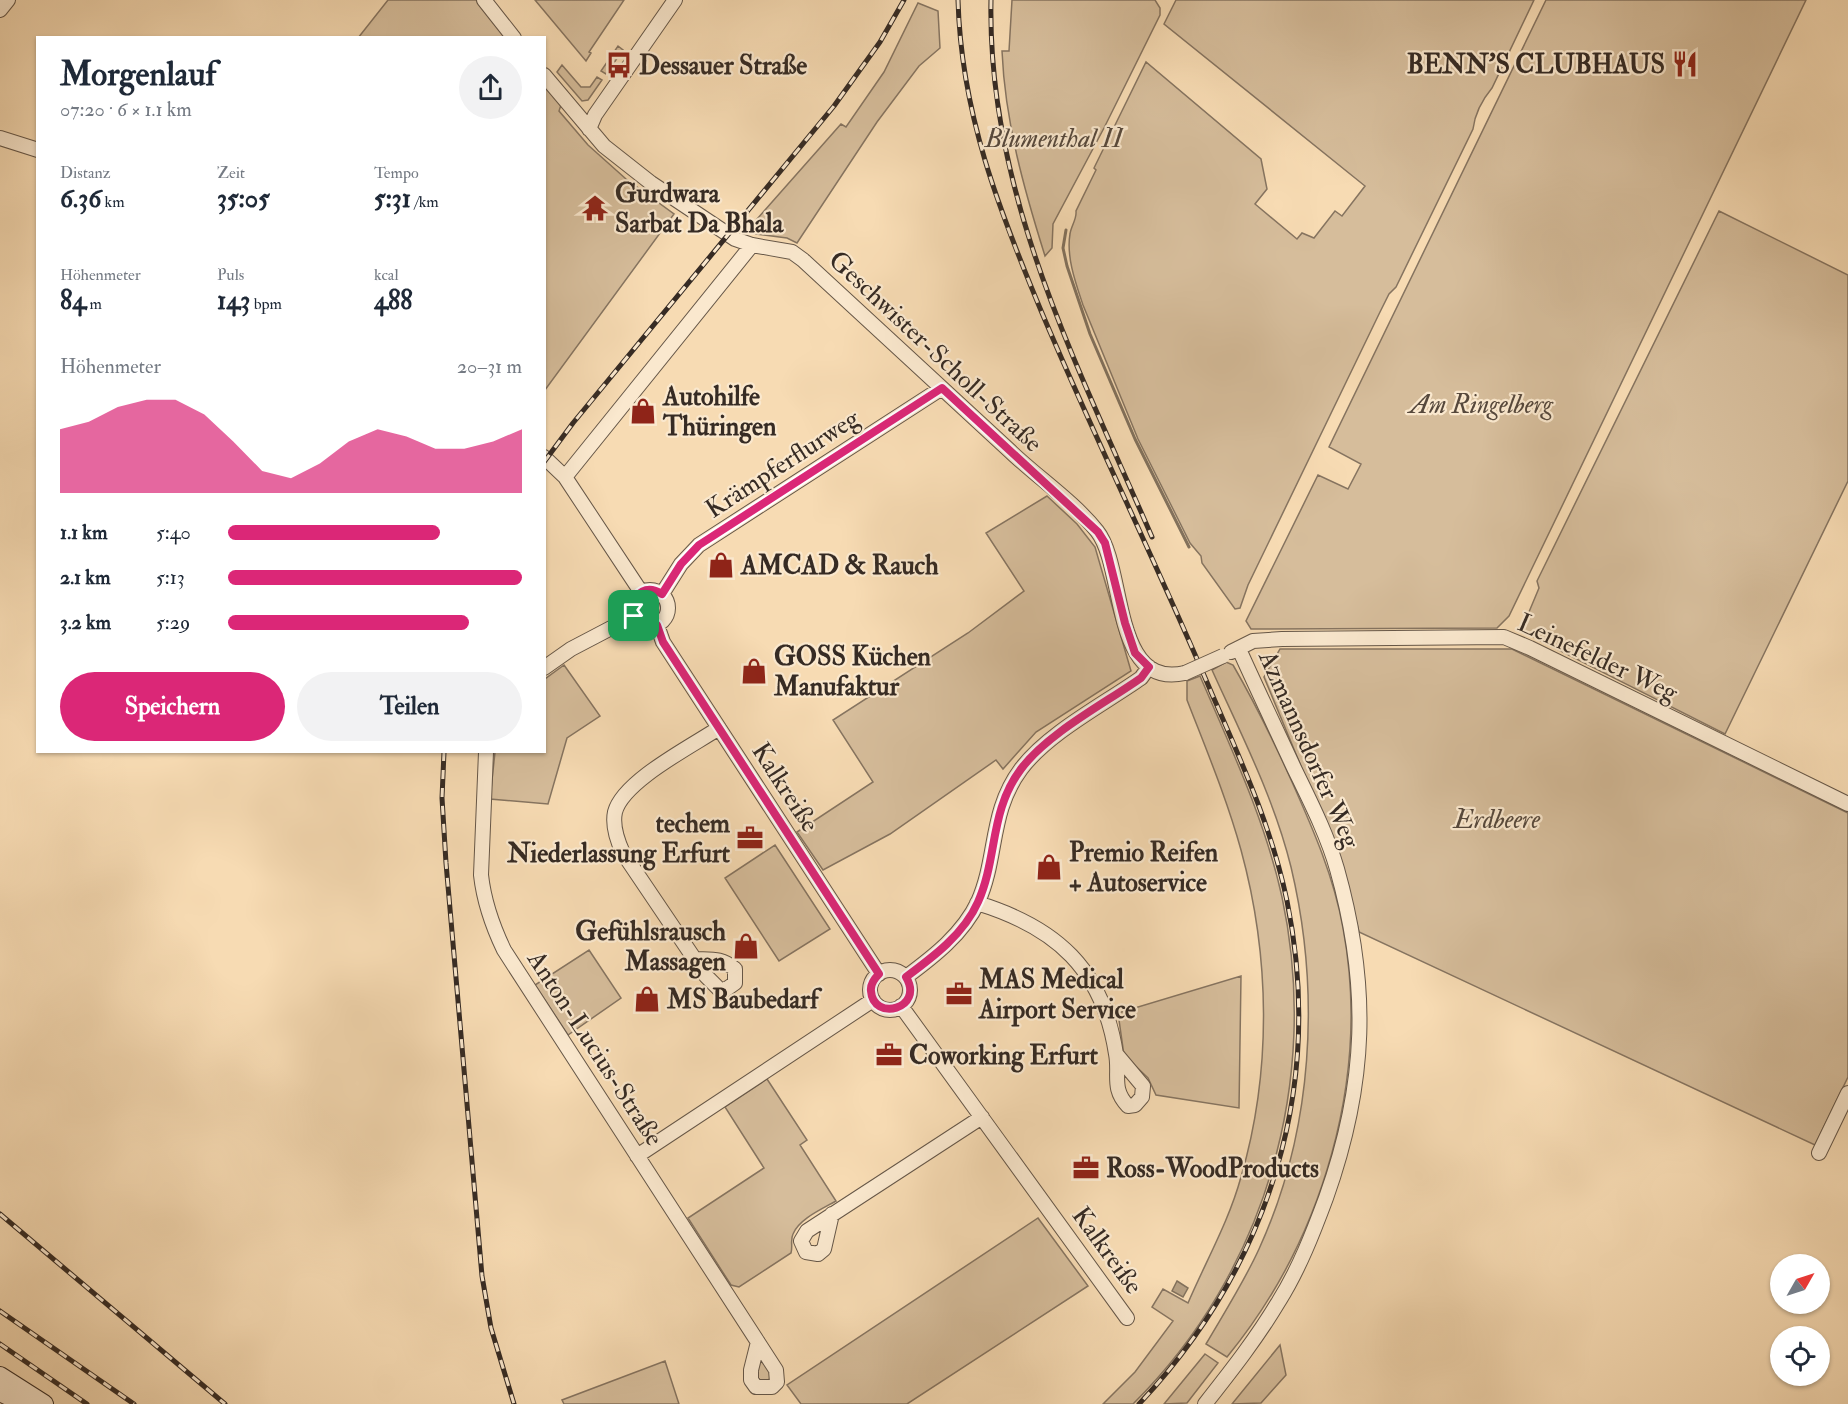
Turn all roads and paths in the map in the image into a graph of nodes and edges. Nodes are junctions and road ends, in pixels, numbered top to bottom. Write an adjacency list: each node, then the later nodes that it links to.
1 (484, 0): 3 (street)
2 (675, 0): 5 (street)
3 (512, 36)
4 (546, 77): 5 (street, Geschwister-Scholl-Straße)
5 (590, 129): 8 (street, Geschwister-Scholl-Straße)
6 (0, 138): 7 (street)
7 (36, 149)
8 (752, 245): 9 (street, Geschwister-Scholl-Straße); 11 (street)
9 (942, 388): 13 (street, Krämpferflurweg); 18 (street, Geschwister-Scholl-Straße)
10 (546, 459): 11 (street)
11 (565, 477): 12 (street)
12 (641, 592): 13 (street); 14 (street)
13 (662, 594): 15 (street)
14 (634, 616): 15 (street); 17 (street)
15 (657, 625): 19 (street, Kalkreiße)
16 (1239, 649): 18 (street, bridge); 21 (street, Leinefelder Weg); 40 (street, Azmannsdorfer Weg)
17 (546, 667)
18 (1149, 667): 22 (street)
19 (719, 728): 23 (street); 24 (street, Kalkreiße)
20 (486, 753): 32 (street, Anton-Lucius-Straße)
21 (1848, 804)
22 (977, 903): 25 (street); 28 (street)
23 (693, 959)
24 (879, 974): 25 (street); 26 (street)
25 (906, 977): 27 (street)
26 (873, 1000): 27 (street); 32 (street)
27 (901, 1006): 30 (street, Kalkreiße)
28 (1117, 1055)
29 (1848, 1093): 31 (street)
30 (982, 1117): 33 (street); 34 (street, Kalkreiße)
31 (1819, 1153)
32 (637, 1156): 35 (street, Anton-Lucius-Straße)
33 (832, 1214)
34 (1127, 1318)
35 (758, 1342)
36 (0, 1376): 39 (main road)
37 (0, 1392): 38 (main road)
38 (26, 1404)
39 (44, 1404)
40 (1205, 1404)

